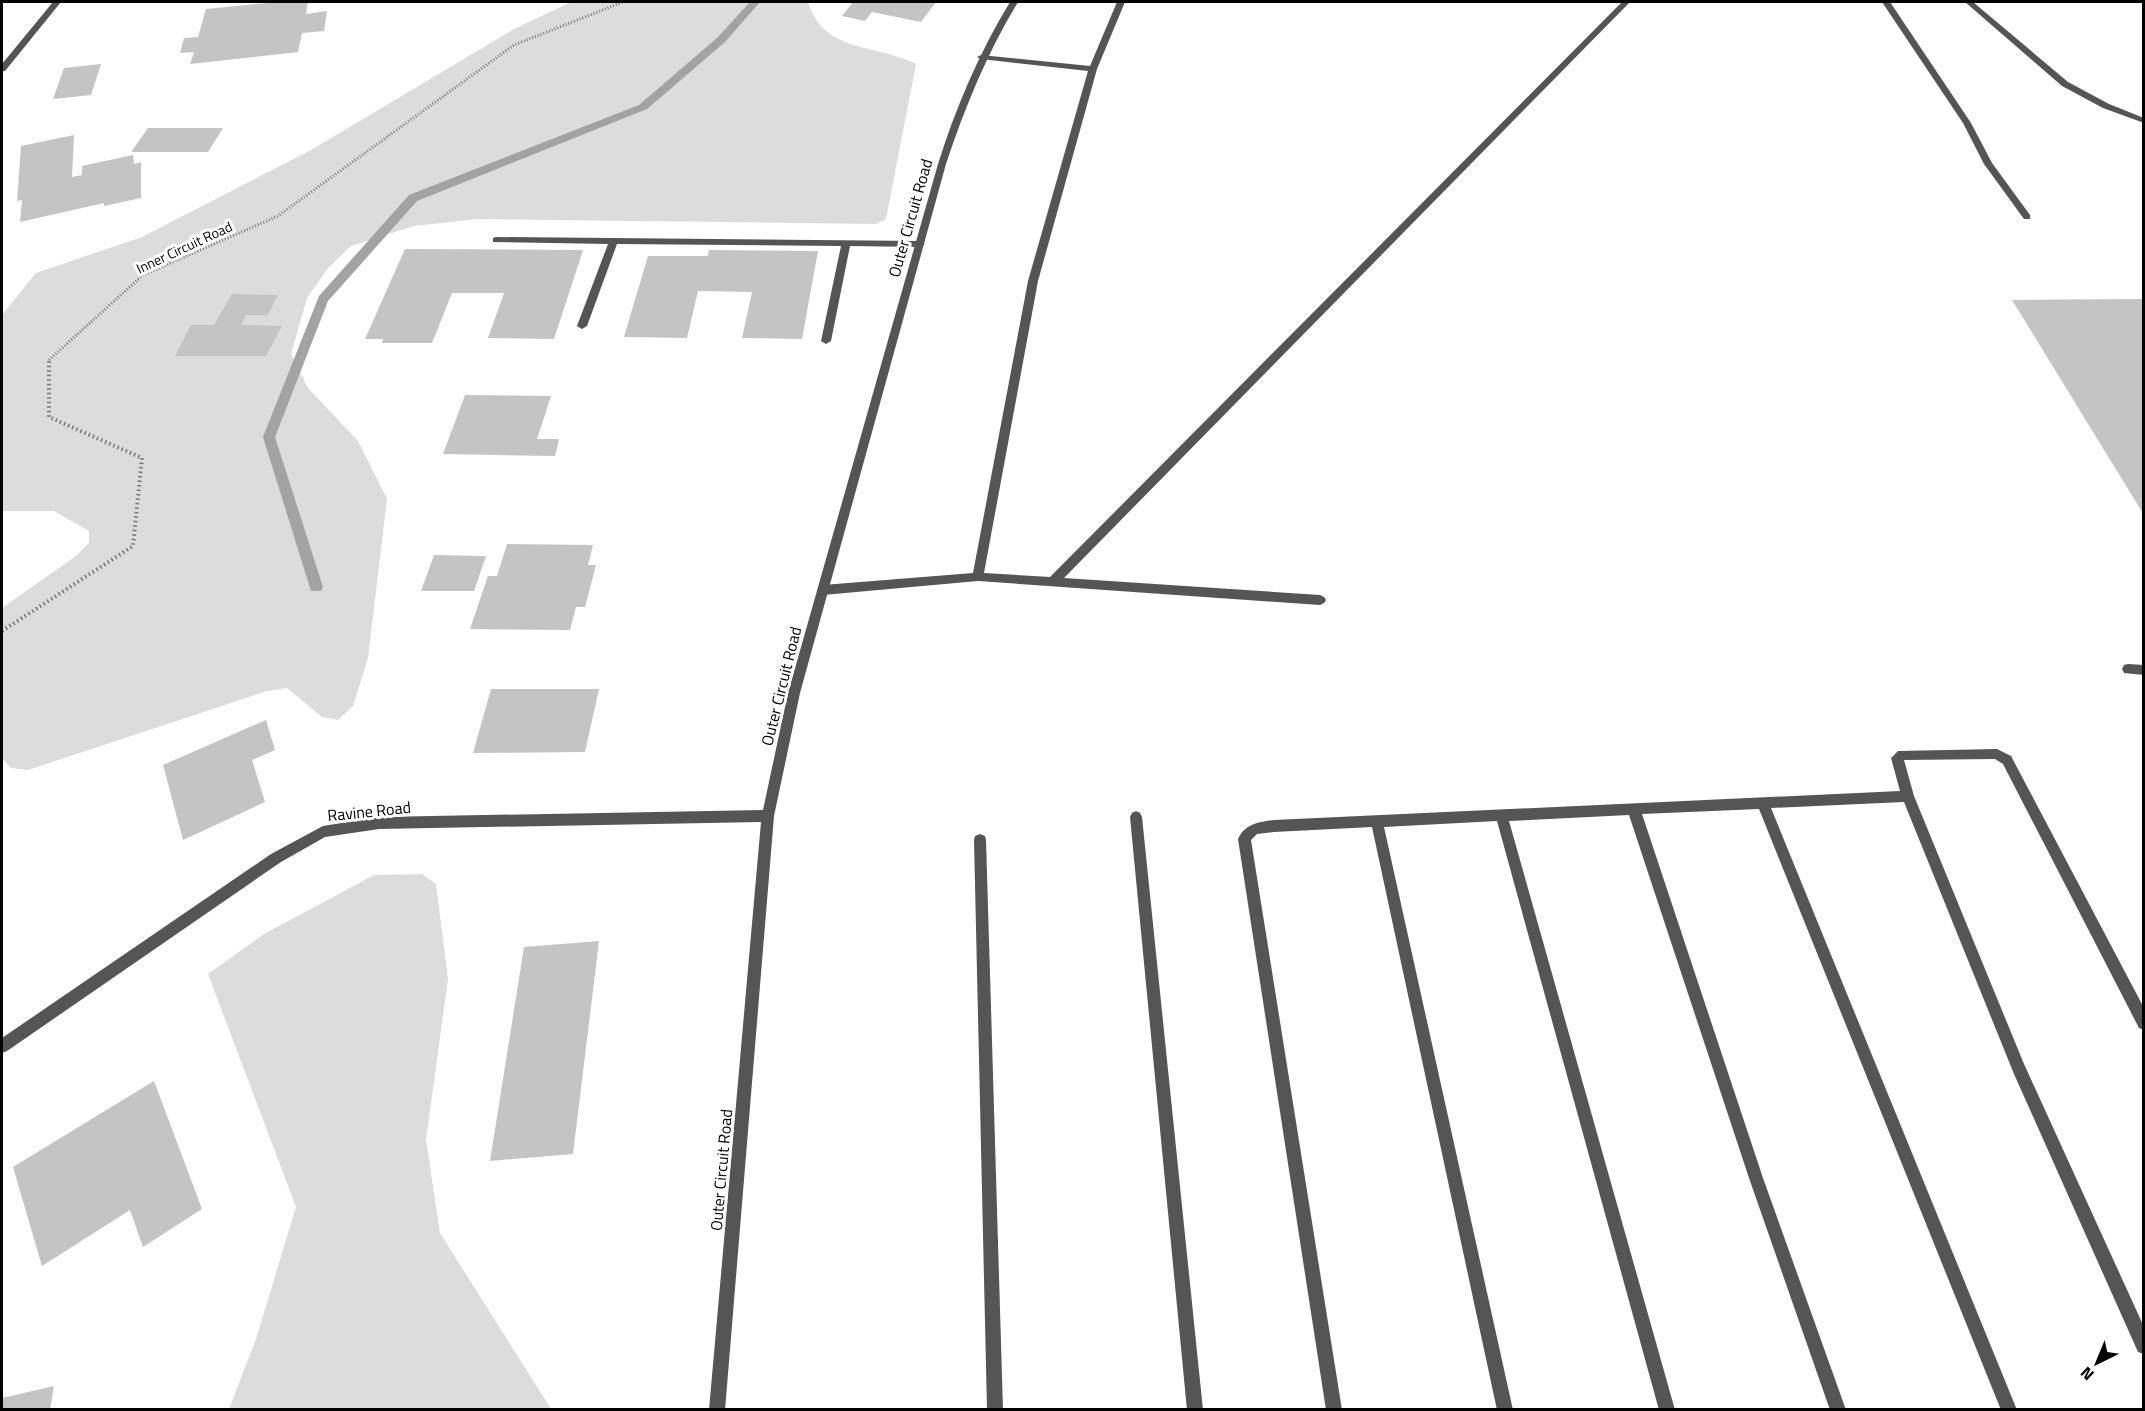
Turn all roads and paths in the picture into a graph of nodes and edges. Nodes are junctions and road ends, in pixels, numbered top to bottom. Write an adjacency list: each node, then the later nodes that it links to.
1 (57, 2): 9 (street)
2 (623, 2): 23 (path, Inner Circuit Road)
3 (1014, 2): 8 (street, Outer Circuit Road)
4 (1121, 2): 10 (street)
5 (1626, 2): 20 (street)
6 (1886, 2): 12 (street)
7 (1969, 2): 11 (street)
8 (981, 57): 10 (street); 16 (street, Outer Circuit Road)
9 (2, 69)
10 (1093, 69): 19 (street)
11 (2144, 121)
12 (2027, 217)
13 (496, 240): 14 (street)
14 (614, 241): 15 (street); 17 (street)
15 (846, 243): 16 (street); 18 (street)
16 (920, 244): 21 (street, Outer Circuit Road)
17 (582, 326)
18 (826, 341)
19 (978, 577): 20 (street); 21 (street)
20 (1054, 581): 22 (street)
21 (823, 590): 29 (street, Outer Circuit Road)
22 (1320, 600)
23 (2, 631)
24 (2128, 669): 25 (street)
25 (2144, 670)
26 (1908, 796): 27 (street); 34 (street); 36 (street)
27 (1763, 803): 28 (street); 44 (street)
28 (1634, 810): 31 (street); 43 (street)
29 (768, 816): 35 (street, Ravine Road); 37 (street, Outer Circuit Road)
30 (1136, 817): 39 (street)
31 (1503, 817): 32 (street); 42 (street)
32 (1377, 822): 40 (street); 41 (street)
33 (980, 840): 38 (street)
34 (2144, 1023)
35 (2, 1046)
36 (2144, 1346)
37 (717, 1410)
38 (995, 1410)
39 (1195, 1410)
40 (1334, 1410)
41 (1505, 1410)
42 (1667, 1410)
43 (1838, 1410)
44 (2009, 1410)

